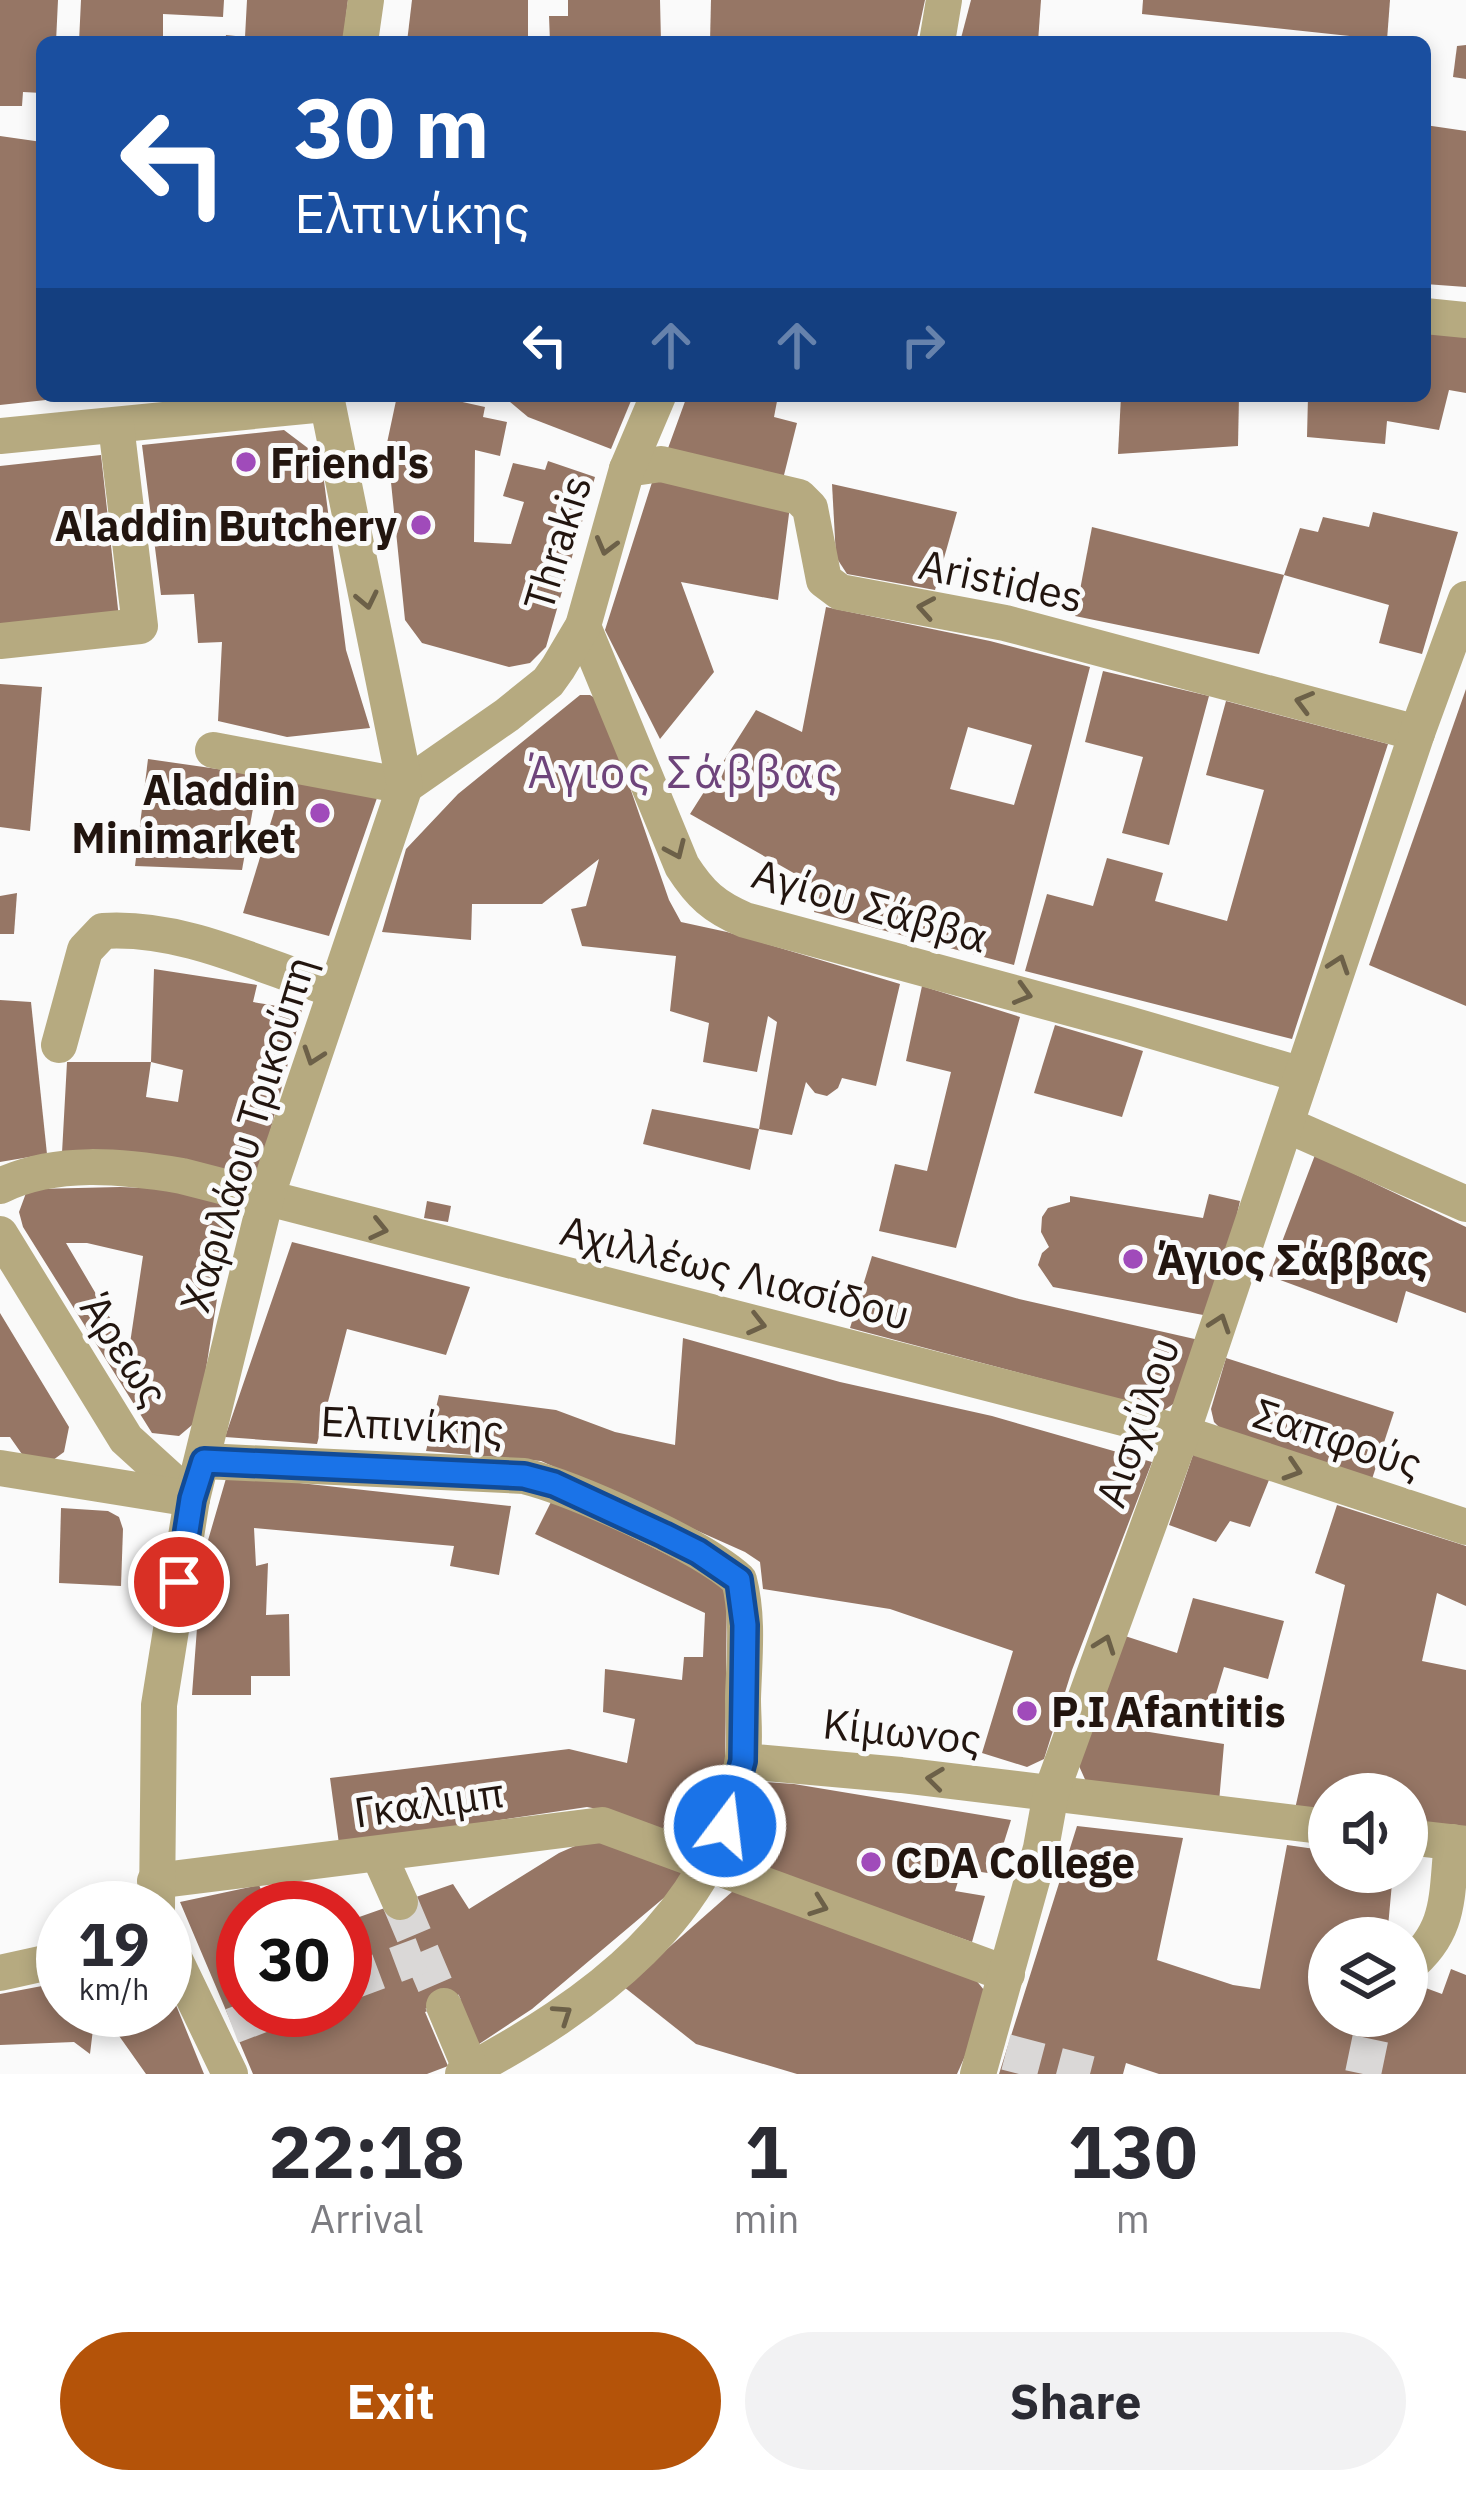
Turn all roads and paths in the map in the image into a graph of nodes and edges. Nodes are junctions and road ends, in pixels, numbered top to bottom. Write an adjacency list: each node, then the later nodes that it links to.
1 (366, 0): 3 (street)
2 (944, 0): 4 (street)
3 (361, 36)
4 (938, 36)
5 (1431, 317): 6 (street)
6 (1466, 320)
7 (308, 402): 10 (street)
8 (325, 402): 18 (street, one-way to 18)
9 (655, 402): 12 (street, Thrakis)
10 (116, 425): 11 (street); 15 (street)
11 (0, 436)
12 (627, 469): 14 (street, Thrakis, one-way to 14); 16 (street, Aristides, one-way to 12)
13 (1466, 599): 16 (street, Αισχύλου)
14 (584, 626): 18 (street, Thrakis); 21 (street, Αγίου Σάββα, one-way to 21)
15 (0, 641)
16 (1417, 733): 21 (street, Αισχύλου, one-way to 16)
17 (213, 750): 18 (street)
18 (405, 786): 19 (street, Χαριλάου Τρικούπη)
19 (335, 990): 20 (street); 24 (street, Χαριλάου Τρικούπη, one-way to 24)
20 (59, 1045)
21 (1302, 1075): 22 (street, Αισχύλου)
22 (1287, 1125): 25 (street); 28 (street, Αισχύλου, one-way to 22)
23 (0, 1186): 24 (street, Αχιλλέως Λιασίδου)
24 (266, 1198): 28 (street, Αχιλλέως Λιασίδου, one-way to 28); 29 (street, Χαριλάου Τρικούπη)
25 (1466, 1204)
26 (0, 1234): 27 (street, Άρεως)
27 (12, 1273): 31 (street, Άρεως)
28 (1182, 1433): 32 (street, Σαπφούς, one-way to 32); 34 (street, Αισχύλου, one-way to 28)
29 (204, 1461): 31 (street, Χαριλάου Τρικούπη); 33 (street, Ελπινίκης)
30 (0, 1468): 31 (street)
31 (192, 1499): 40 (street, Χαριλάου Τρικούπη)
32 (1466, 1527)
33 (743, 1761): 34 (street, Κίμωνος, one-way to 33); 39 (street, Ελπινίκης)
34 (1051, 1793): 35 (street, Κίμωνος); 46 (street, Αισχύλου)
35 (1308, 1824)
36 (1428, 1839): 37 (street)
37 (1459, 1843): 43 (street)
38 (379, 1855): 39 (street, Γκαλιμπ); 41 (street, Γκαλιμπ); 42 (street)
39 (709, 1866): 46 (street, Γκαλιμπ, one-way to 46); 50 (street, Ελπινίκης, one-way to 39)
40 (156, 1881)
41 (192, 1888)
42 (400, 1902)
43 (1428, 1949)
44 (36, 1965): 45 (street)
45 (0, 1973)
46 (1007, 1974): 49 (street, Αισχύλου)
47 (192, 1983): 51 (street)
48 (444, 2006): 50 (street)
49 (991, 2058)
50 (467, 2072)
51 (230, 2074)

